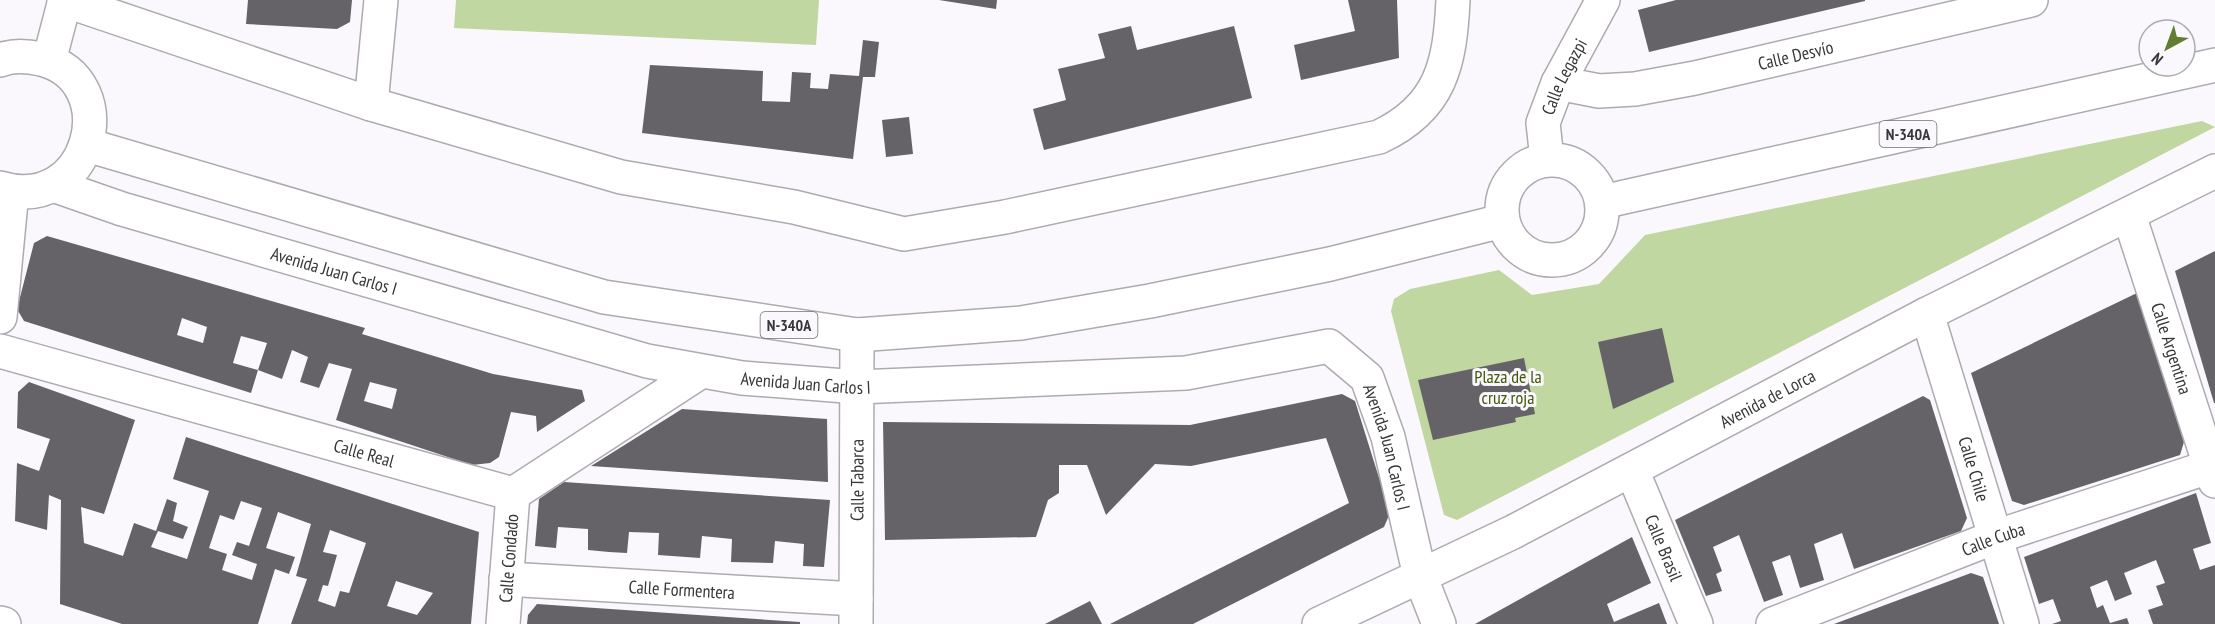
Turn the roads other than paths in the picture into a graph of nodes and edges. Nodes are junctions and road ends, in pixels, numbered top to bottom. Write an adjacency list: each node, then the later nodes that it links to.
1 (65, 0): 7 (street); 10 (street)
2 (381, 0): 10 (street)
3 (1603, 0): 9 (street, Calle Legazpi)
4 (2031, 0): 9 (street, Calle Desvío)
5 (1453, 13): 10 (street)
6 (0, 60): 7 (street)
7 (49, 61): 11 (street)
8 (2215, 65): 16 (street, N-340A)
9 (1558, 83): 12 (street, Calle Legazpi)
10 (371, 104)
11 (87, 145): 14 (street); 21 (street, N-340A)
12 (1547, 159): 16 (street); 18 (street)
13 (2215, 171): 17 (street, Avenida de Lorca)
14 (53, 185): 15 (street); 23 (street, Avenida Juan Carlos I)
15 (6, 189): 20 (street)
16 (1602, 202): 18 (street)
17 (2129, 215): 19 (street, Avenida de Lorca); 26 (street, Calle Argentina)
18 (1502, 221): 21 (street, N-340A)
19 (1927, 314): 25 (street, Avenida de Lorca); 28 (street, Calle Chile)
20 (0, 317)
21 (857, 335): 24 (street, Calle Tabarca)
22 (0, 351): 27 (street, Calle Real)
23 (700, 372): 24 (street, Avenida Juan Carlos I); 27 (street)
24 (858, 387): 29 (street, Avenida Juan Carlos I); 31 (street, Calle Tabarca)
25 (1632, 470): 29 (street, Avenida de Lorca); 35 (street, Calle Brasil)
26 (2214, 471): 28 (street, Calle Cuba)
27 (513, 494): 30 (street, Calle Condado)
28 (1995, 537): 36 (street, Calle Cuba); 37 (street, Calle Chile)
29 (1420, 576): 33 (street, Avenida de Lorca); 34 (street)
30 (506, 579): 31 (street, Calle Formentera); 32 (street, Calle Condado)
31 (856, 611)
32 (503, 624)
33 (1319, 624)
34 (1439, 624)
35 (1696, 624)
36 (1773, 624)
37 (2022, 624)

